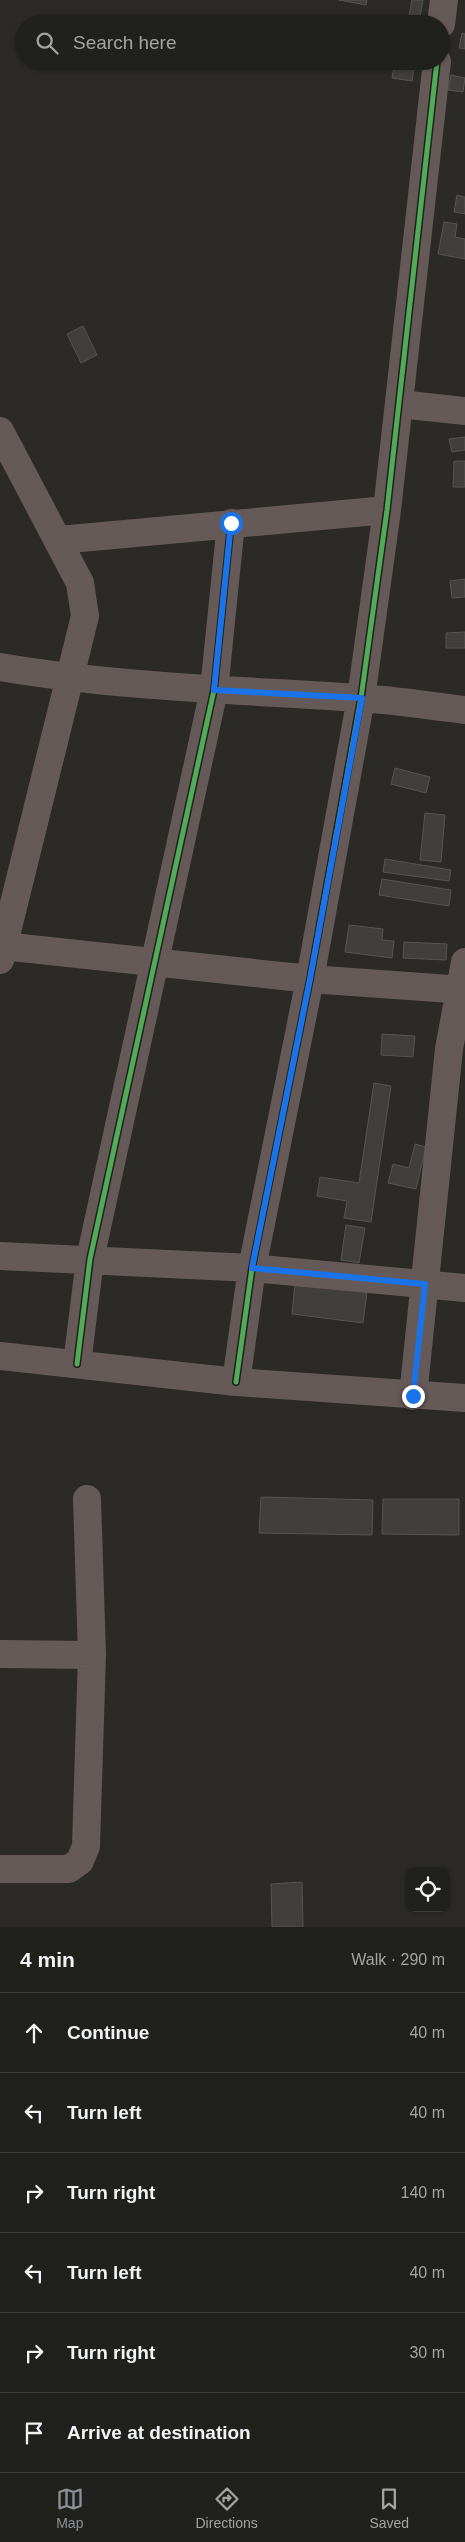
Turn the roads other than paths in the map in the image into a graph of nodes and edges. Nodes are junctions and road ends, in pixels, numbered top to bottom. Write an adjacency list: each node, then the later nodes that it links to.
1 (444, 0): 2 (street)
2 (442, 15)
3 (436, 70): 4 (street)
4 (399, 404): 5 (street); 7 (street)
5 (465, 411)
6 (0, 431): 9 (street)
7 (387, 510): 8 (street); 13 (street)
8 (231, 523): 9 (street); 12 (street)
9 (59, 540): 11 (street)
10 (0, 666): 11 (street)
11 (68, 678): 12 (street); 15 (street)
12 (214, 690): 13 (street); 16 (street)
13 (362, 698): 14 (street); 18 (street)
14 (465, 710)
15 (2, 953): 16 (street)
16 (156, 962): 18 (street); 21 (street)
17 (465, 962): 19 (street)
18 (310, 979): 19 (street); 22 (street)
19 (463, 989): 23 (street)
20 (0, 1256): 21 (street)
21 (90, 1259): 22 (street); 26 (street)
22 (252, 1268): 23 (street); 27 (street)
23 (425, 1284): 24 (street); 28 (street)
24 (465, 1288)
25 (0, 1356): 26 (street)
26 (77, 1364): 27 (street)
27 (236, 1382): 28 (street)
28 (413, 1396): 29 (street)
29 (465, 1398)
30 (87, 1500): 32 (street)
31 (0, 1654): 32 (street)
32 (92, 1654): 33 (street)
33 (0, 1869)

